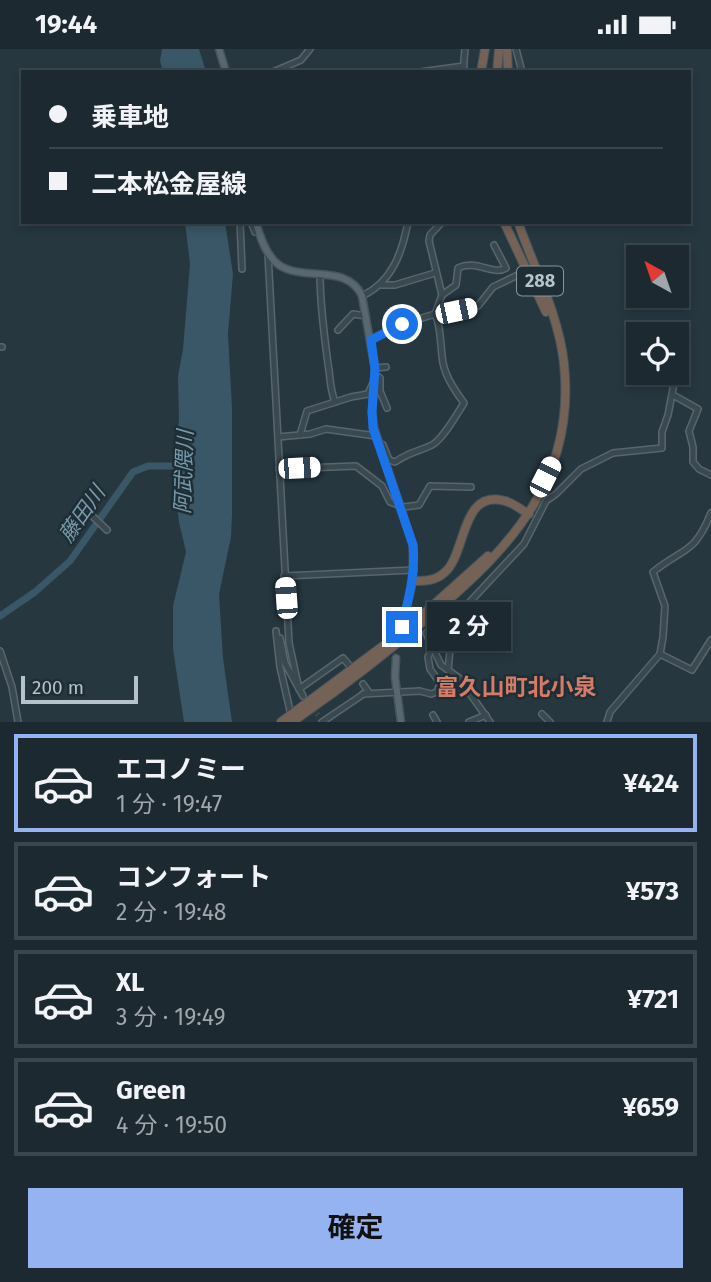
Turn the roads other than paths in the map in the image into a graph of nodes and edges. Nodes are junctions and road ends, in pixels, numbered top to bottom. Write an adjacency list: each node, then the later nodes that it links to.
1 (219, 49): 9 (main road)
2 (310, 49): 10 (street)
3 (465, 49): 8 (street)
4 (485, 49): 11 (highway)
5 (499, 49): 12 (highway)
6 (507, 49): 13 (highway)
7 (516, 49): 14 (street)
8 (463, 69)
9 (225, 70)
10 (278, 70)
11 (481, 70)
12 (497, 70)
13 (508, 70)
14 (521, 70)
15 (240, 224): 26 (street)
16 (255, 224): 25 (main road)
17 (407, 224): 24 (street)
18 (440, 224): 29 (street)
19 (505, 224): 40 (highway)
20 (519, 224): 37 (highway, 288)
21 (525, 224): 37 (highway)
22 (494, 245): 31 (street)
23 (408, 249): 24 (street)
24 (400, 250): 30 (street)
25 (268, 254): 28 (main road); 48 (street)
26 (242, 269)
27 (524, 272): 34 (street)
28 (320, 274): 32 (main road); 45 (street)
29 (435, 274): 30 (street); 31 (street)
30 (382, 285): 32 (street)
31 (442, 295): 34 (street)
32 (362, 296): 35 (main road)
33 (405, 310): 36 (street)
34 (435, 315): 36 (street); 51 (street)
35 (366, 316): 38 (street); 39 (main road)
36 (410, 321): 39 (street)
37 (556, 327): 40 (highway, 288)
38 (338, 330)
39 (371, 340): 42 (main road)
40 (560, 340): 58 (highway, 288)
41 (386, 367): 42 (street)
42 (375, 374): 45 (street); 46 (street); 49 (main road)
43 (674, 385): 44 (street)
44 (673, 395): 53 (street); 63 (street)
45 (335, 402): 47 (street)
46 (387, 408)
47 (300, 435): 48 (street); 49 (street)
48 (278, 437): 52 (street)
49 (377, 439): 51 (street); 55 (main road)
50 (411, 445): 51 (street)
51 (398, 459)
52 (279, 469): 55 (street); 61 (street)
53 (711, 475)
54 (471, 487): 55 (street)
55 (399, 506): 60 (main road)
56 (85, 509): 59 (street)
57 (711, 513): 69 (street)
58 (528, 514): 62 (highway); 81 (highway, 288)
59 (106, 529)
60 (414, 569): 61 (street); 62 (main road)
61 (284, 576): 74 (street)
62 (413, 581): 64 (main road)
63 (467, 605): 67 (street); 72 (street)
64 (402, 627)
65 (426, 633): 67 (street)
66 (711, 640): 69 (street)
67 (432, 646): 72 (street); 75 (street)
68 (0, 651): 83 (street)
69 (660, 654): 89 (street)
70 (396, 658): 75 (main road)
71 (349, 665): 74 (street)
72 (448, 670): 80 (street)
73 (363, 684): 76 (street)
74 (299, 688): 77 (street); 81 (street)
75 (397, 693): 76 (street); 84 (main road)
76 (363, 694): 82 (street)
77 (303, 696)
78 (542, 714): 88 (street)
79 (433, 715): 85 (street)
80 (486, 715): 86 (street); 87 (street)
81 (289, 720)
82 (320, 720)
83 (18, 722)
84 (401, 722)
85 (437, 722)
86 (469, 722)
87 (490, 722)
88 (550, 722)
89 (607, 722)

